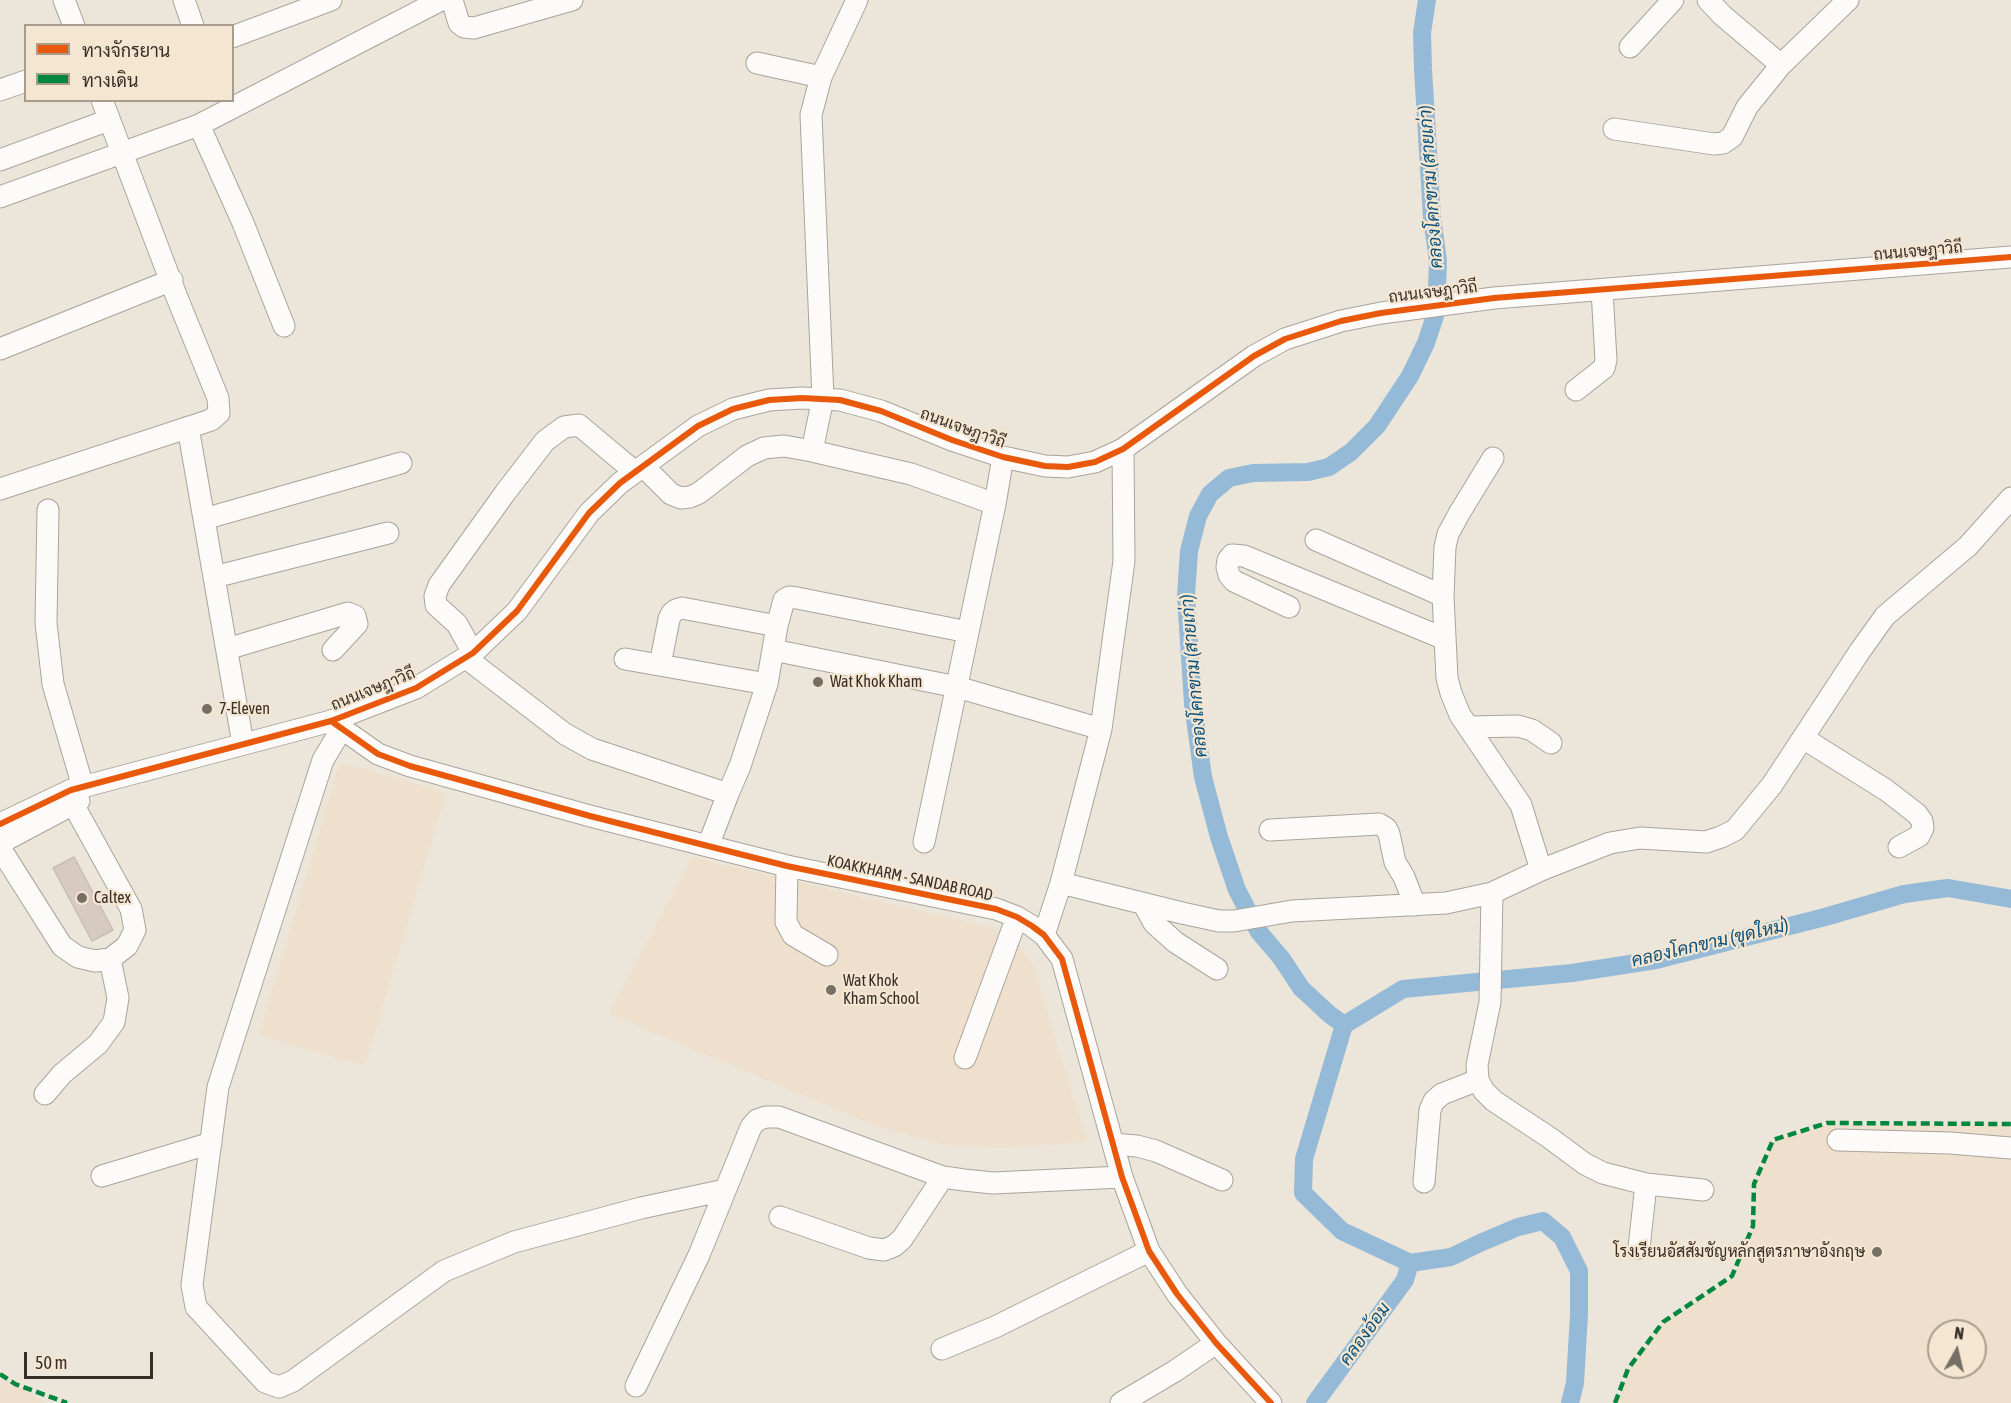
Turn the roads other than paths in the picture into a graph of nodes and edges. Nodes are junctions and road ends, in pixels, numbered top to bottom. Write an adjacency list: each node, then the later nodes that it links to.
1 (64, 0): 11 (street)
2 (184, 0): 12 (street)
3 (331, 0): 13 (street)
4 (441, 0): 20 (street)
5 (452, 0): 6 (street)
6 (572, 0)
7 (857, 0): 17 (street)
8 (1673, 0): 14 (street)
9 (1708, 0): 16 (street)
10 (1848, 0): 16 (street)
11 (73, 24)
12 (192, 24)
13 (234, 36)
14 (1630, 47)
15 (757, 63): 17 (street)
16 (1780, 65): 23 (street)
17 (821, 76): 33 (street)
18 (24, 82): 19 (street)
19 (0, 90)
20 (229, 105): 22 (street)
21 (106, 110): 24 (street); 25 (street)
22 (199, 125): 24 (street); 30 (street)
23 (1614, 129)
24 (122, 154): 26 (street); 28 (street)
25 (0, 160)
26 (0, 197)
27 (2011, 257): 29 (street, ถนนเจษฎาวิถี)
28 (172, 280): 31 (street); 34 (street)
29 (1602, 290): 32 (street); 35 (street, ถนนเจษฎาวิถี)
30 (284, 326)
31 (0, 349)
32 (1576, 390)
33 (823, 398): 36 (street); 37 (street, ถนนเจษฎาวิถี); 40 (street, ถนนเจษฎาวิถี)
34 (188, 427): 41 (street); 45 (street)
35 (1123, 449): 37 (street, ถนนเจษฎาวิถี); 64 (street)
36 (812, 451): 40 (street); 43 (street)
37 (1003, 457): 43 (street)
38 (1493, 458): 49 (street)
39 (401, 463): 45 (street)
40 (639, 469): 57 (street, ถนนเจษฎาวิถี); 57 (street)
41 (0, 489)
42 (2011, 498): 65 (street)
43 (995, 504): 52 (street)
44 (48, 510): 69 (street)
45 (204, 519): 48 (street)
46 (388, 533): 48 (street)
47 (1316, 540): 49 (street)
48 (214, 577): 54 (street)
49 (1443, 596): 53 (street)
50 (1289, 607): 53 (street)
51 (777, 626): 52 (street); 56 (street); 59 (street)
52 (968, 632): 61 (street)
53 (1446, 639): 63 (street)
54 (226, 649): 55 (street); 67 (street)
55 (333, 650)
56 (773, 650): 60 (street); 61 (street)
57 (470, 656): 62 (street, ถนนเจษฎาวิถี); 68 (street)
58 (625, 659): 59 (street)
59 (660, 665): 60 (street)
60 (767, 684): 68 (street)
61 (957, 687): 64 (street); 72 (street)
62 (336, 725): 67 (street, ถนนเจษฎาวิถี); 74 (street, KOAKKHARM - SANDAB ROAD); 92 (street)
63 (1469, 727): 66 (street); 78 (street)
64 (1101, 729): 79 (street)
65 (1803, 738): 75 (street); 78 (street)
66 (1551, 743)
67 (243, 744): 69 (street, ถนนเจษฎาวิถี)
68 (728, 794): 74 (street)
69 (78, 796): 70 (street, ถนนเจษฎาวิถี); 73 (street, ถนนเจษฎาวิถี); 86 (street)
70 (0, 824)
71 (1270, 830): 82 (street)
72 (924, 842)
73 (0, 843)
74 (708, 846): 77 (street, KOAKKHARM - SANDAB ROAD)
75 (1899, 847)
76 (0, 848): 86 (street)
77 (787, 866): 83 (street, KOAKKHARM - SANDAB ROAD); 85 (street)
78 (1541, 870): 80 (street)
79 (1060, 883): 81 (street); 84 (street)
80 (1492, 893): 82 (street); 89 (street)
81 (1143, 903): 82 (street); 87 (street)
82 (1415, 905)
83 (1017, 917): 84 (street, KOAKKHARM - SANDAB ROAD); 88 (street)
84 (1044, 935): 93 (street, KOAKKHARM - SANDAB ROAD)
85 (827, 955)
86 (110, 959): 90 (street)
87 (1217, 969)
88 (965, 1058)
89 (1478, 1080): 99 (street); 100 (street)
90 (45, 1094)
91 (1838, 1140): 94 (street)
92 (211, 1143): 95 (street); 101 (street)
93 (1113, 1144): 97 (street, KOAKKHARM - SANDAB ROAD); 98 (street)
94 (2011, 1148)
95 (102, 1176)
96 (943, 1177): 97 (street); 101 (street); 103 (street)
97 (1122, 1177): 105 (street, KOAKKHARM - SANDAB ROAD)
98 (1222, 1180)
99 (1424, 1182)
100 (1646, 1184): 102 (street); 104 (street)
101 (725, 1190): 108 (street)
102 (1703, 1190)
103 (780, 1217)
104 (1639, 1248)
105 (1149, 1251): 106 (street, KOAKKHARM - SANDAB ROAD); 107 (street)
106 (1216, 1343): 109 (street); 110 (street, KOAKKHARM - SANDAB ROAD)
107 (942, 1349)
108 (636, 1386)
109 (1121, 1403)
110 (1271, 1403)

